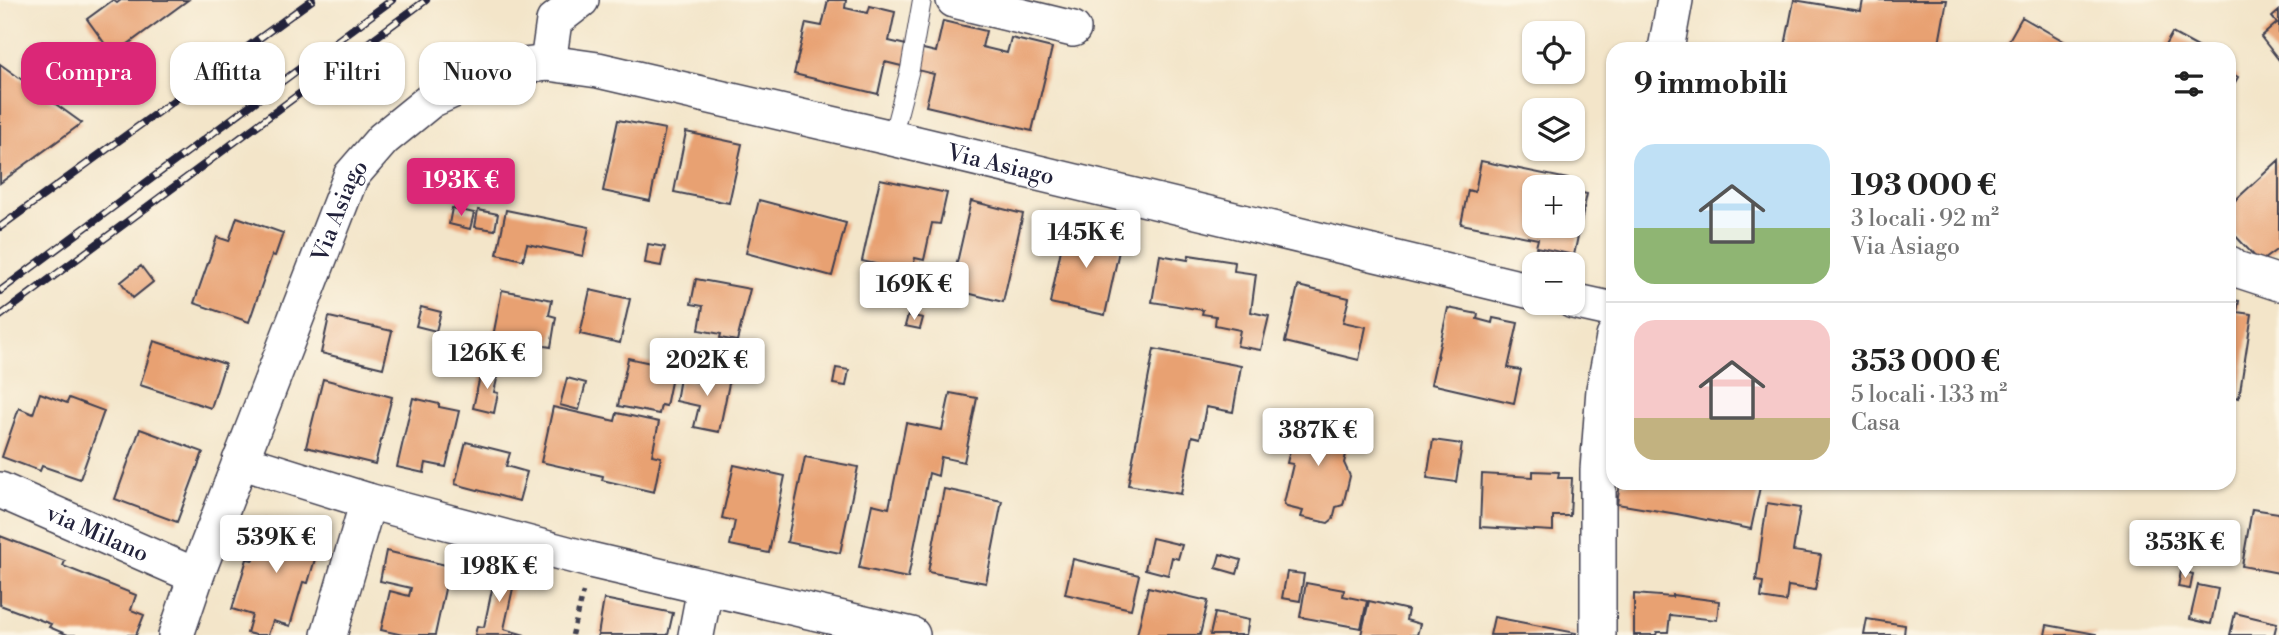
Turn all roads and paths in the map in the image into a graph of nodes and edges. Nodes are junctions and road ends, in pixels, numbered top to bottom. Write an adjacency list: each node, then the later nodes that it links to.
1 (581, 0): 7 (street)
2 (922, 0): 8 (lane)
3 (954, 0): 5 (street)
4 (1675, 0): 6 (street)
5 (1073, 29)
6 (1667, 42)
7 (548, 63): 8 (street, Via Asiago); 15 (street, Via Asiago)
8 (892, 138): 11 (street, Via Asiago)
9 (2236, 269): 10 (street)
10 (2276, 278)
11 (1522, 289)
12 (1585, 304): 13 (street)
13 (1606, 308)
14 (1606, 378): 26 (street)
15 (240, 461): 17 (street); 19 (street)
16 (0, 490): 19 (street, via Milano)
17 (368, 501): 18 (street); 22 (street)
18 (590, 560): 20 (street); 23 (path)
19 (196, 576): 21 (street)
20 (705, 588): 24 (street); 25 (street)
21 (176, 635)
22 (329, 635)
23 (572, 635)
24 (696, 635)
25 (912, 635)
26 (1598, 635)

